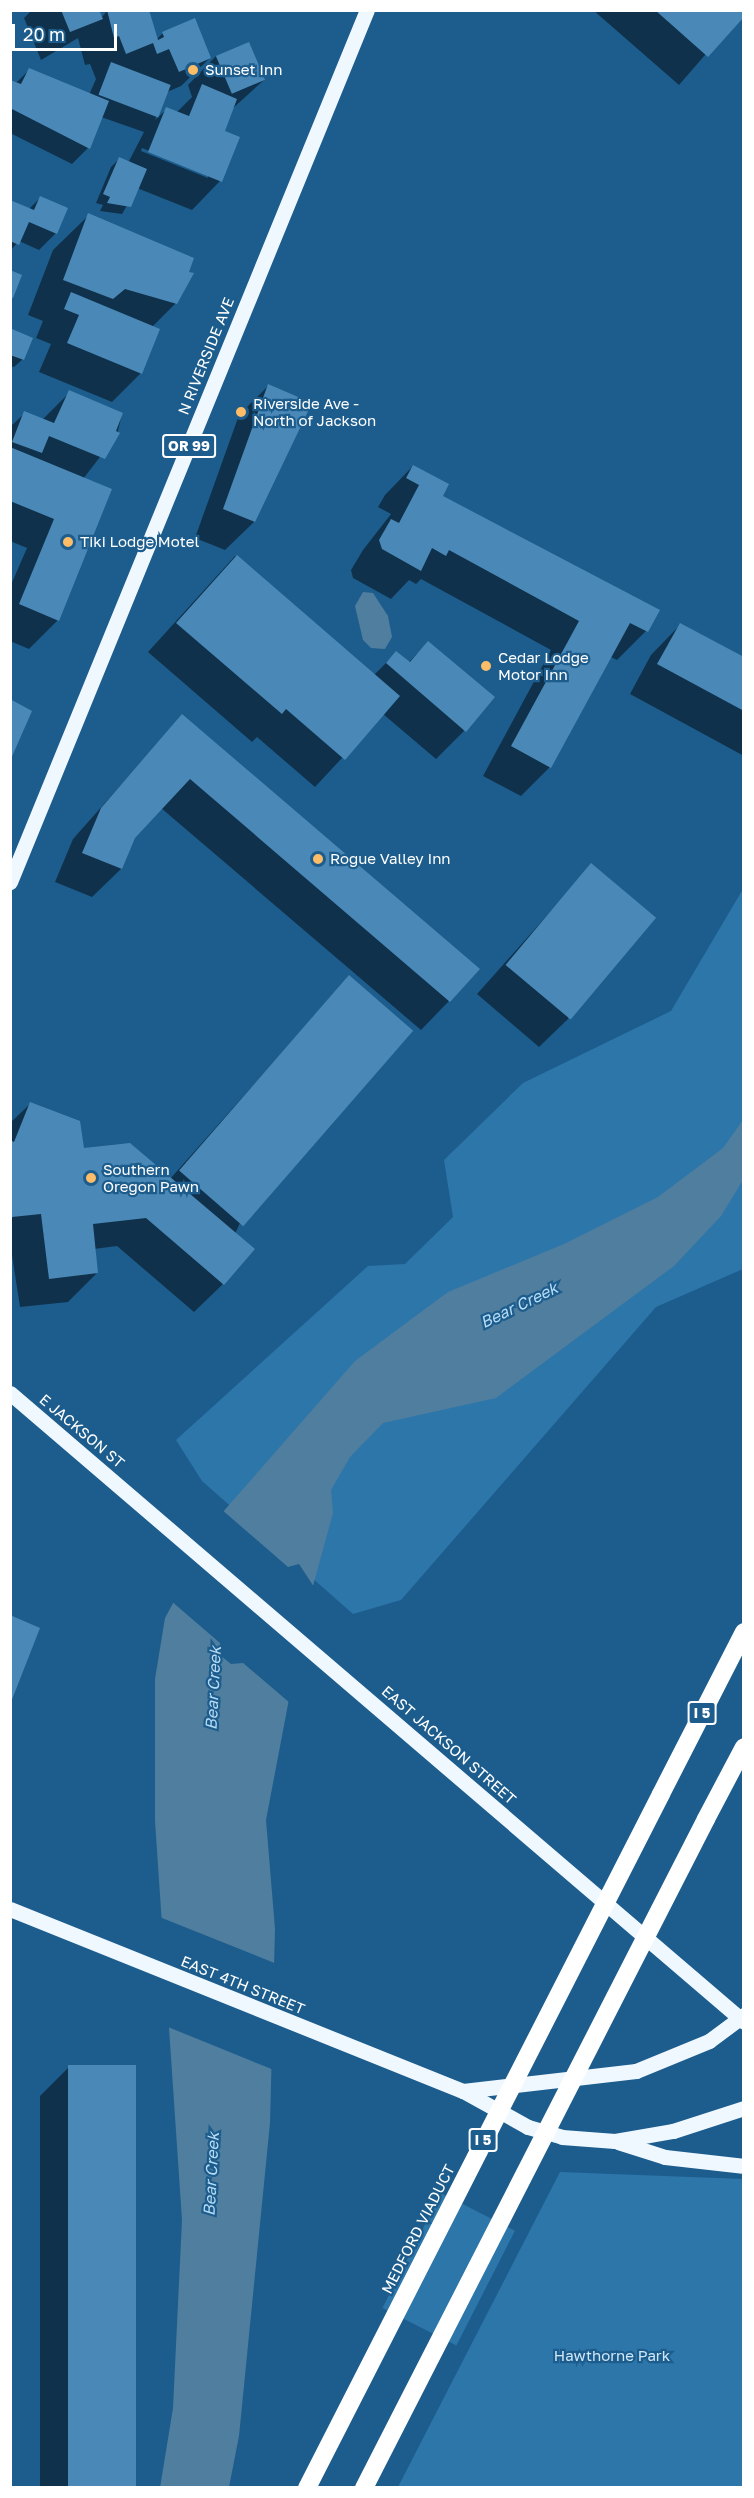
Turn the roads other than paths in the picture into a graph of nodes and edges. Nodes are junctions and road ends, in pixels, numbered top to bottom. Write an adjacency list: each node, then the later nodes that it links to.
1 (367, 10): 2 (main road, N RIVERSIDE AVE / OR 99)
2 (10, 882)
3 (10, 1393): 4 (main road, E JACKSON ST)
4 (131, 1496): 8 (main road, EAST JACKSON STREET)
5 (744, 1632): 13 (highway, MEDFORD VIADUCT / I 5, bridge)
6 (744, 1747): 14 (highway, bridge)
7 (10, 1910): 9 (main road, EAST 4TH STREET)
8 (742, 2019): 9 (main road, EAST 4TH STREET)
9 (463, 2091): 11 (main road, EAST 4TH STREET)
10 (744, 2108): 11 (main road, EAST 4TH STREET)
11 (615, 2141): 12 (main road)
12 (744, 2166)
13 (307, 2487)
14 (364, 2487)

